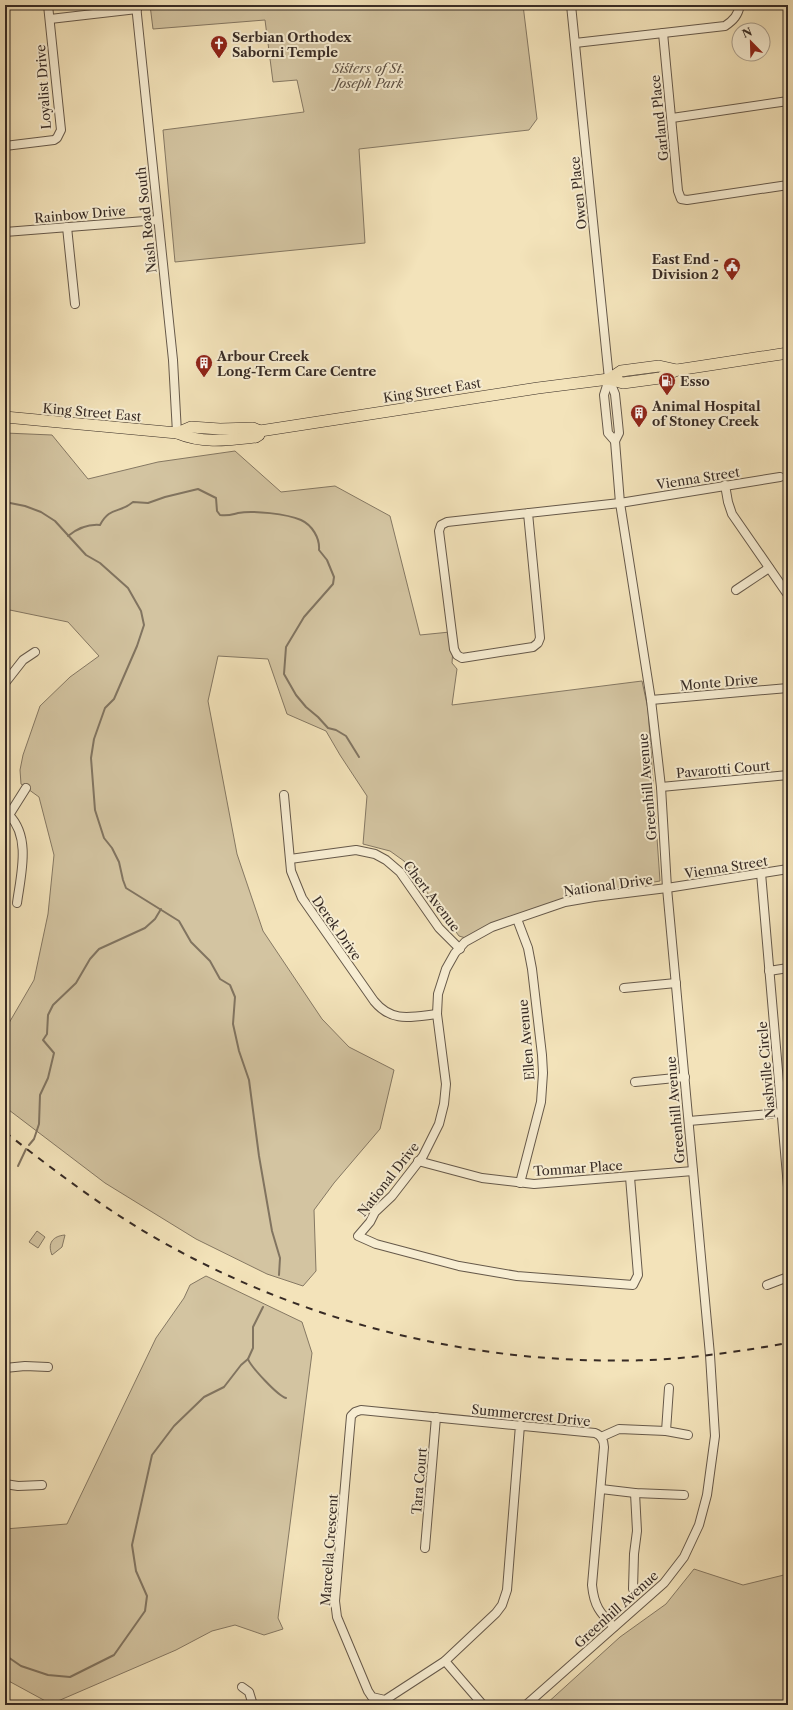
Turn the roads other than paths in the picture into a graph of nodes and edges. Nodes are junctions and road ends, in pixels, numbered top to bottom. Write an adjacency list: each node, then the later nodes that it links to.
1 (48, 5): 5 (street, Loyalist Drive)
2 (571, 5): 7 (street, Owen Place)
3 (740, 5): 6 (street)
4 (136, 7): 5 (street); 12 (street, Nash Road South)
5 (50, 19): 10 (street, Loyalist Drive)
6 (662, 33): 7 (street); 9 (street, Garland Place)
7 (575, 43): 17 (street, Owen Place)
8 (788, 101): 9 (street)
9 (672, 118): 11 (street, Garland Place)
10 (5, 146)
11 (788, 185)
12 (158, 220): 13 (street, Rainbow Drive); 19 (street, Nash Road South)
13 (67, 227): 14 (street, Rainbow Drive); 15 (street)
14 (5, 232)
15 (75, 304)
16 (788, 353): 17 (main road, King Street East)
17 (609, 379): 19 (main road, King Street East); 22 (street, Greenhill Avenue)
18 (5, 417): 19 (main road, King Street East)
19 (177, 433)
20 (780, 477): 21 (street, Vienna Street)
21 (725, 486): 22 (street, Vienna Street); 24 (street)
22 (620, 503): 23 (street, Vienna Street); 30 (street, Greenhill Avenue)
23 (528, 513): 23 (street, Vienna Street)
24 (769, 568): 25 (street); 26 (street)
25 (736, 590)
26 (788, 595)
27 (35, 652): 28 (street)
28 (5, 683)
29 (788, 688): 30 (street, Monte Drive)
30 (651, 700): 32 (street, Greenhill Avenue)
31 (788, 775): 32 (street, Pavarotti Court)
32 (661, 787): 39 (street, Greenhill Avenue)
33 (26, 788): 35 (street)
34 (284, 795): 36 (street, Derek Drive)
35 (7, 815): 40 (street)
36 (290, 859): 42 (street, Chert Avenue); 47 (street, Derek Drive)
37 (788, 869): 38 (street, Vienna Street)
38 (762, 873): 39 (street, Vienna Street); 44 (street, Nashville Circle)
39 (667, 888): 41 (street, National Drive); 45 (street, Greenhill Avenue)
40 (17, 902)
41 (517, 919): 42 (street, National Drive); 55 (street, Ellen Avenue)
42 (460, 949): 47 (street, National Drive)
43 (788, 968): 44 (street)
44 (769, 970): 50 (street, Nashville Circle)
45 (676, 983): 46 (street); 48 (street, Greenhill Avenue)
46 (624, 988)
47 (437, 1014): 52 (street, National Drive)
48 (685, 1078): 49 (street); 51 (street, Greenhill Avenue)
49 (635, 1082)
50 (782, 1113): 51 (street); 56 (street, Nashville Circle)
51 (689, 1122): 53 (street, Greenhill Avenue)
52 (418, 1161): 54 (street, National Drive); 55 (street, Tommar Place)
53 (693, 1171): 54 (street, Tommar Place); 75 (street, Greenhill Avenue)
54 (630, 1177): 55 (street, Tommar Place)
55 (520, 1183)
56 (788, 1187)
57 (788, 1277): 58 (street)
58 (766, 1285)
59 (5, 1368): 60 (street)
60 (48, 1368)
61 (669, 1388): 65 (street)
62 (355, 1412): 63 (street, Summercrest Drive); 76 (street, Marcella Crescent)
63 (436, 1417): 64 (street, Summercrest Drive); 73 (street, Tara Court)
64 (520, 1425): 67 (street, Summercrest Drive); 76 (street, Marcella Crescent)
65 (666, 1432): 66 (street); 67 (street)
66 (688, 1435)
67 (601, 1437): 70 (street, Summercrest Drive)
68 (5, 1484): 69 (street)
69 (42, 1485)
70 (601, 1489): 71 (street); 75 (street, Summercrest Drive)
71 (635, 1493): 72 (street); 74 (street)
72 (684, 1495)
73 (425, 1548)
74 (633, 1589)
75 (614, 1627): 80 (street, Greenhill Avenue)
76 (445, 1661): 79 (street)
77 (242, 1687): 78 (street)
78 (253, 1705)
79 (483, 1705)
80 (526, 1705)

